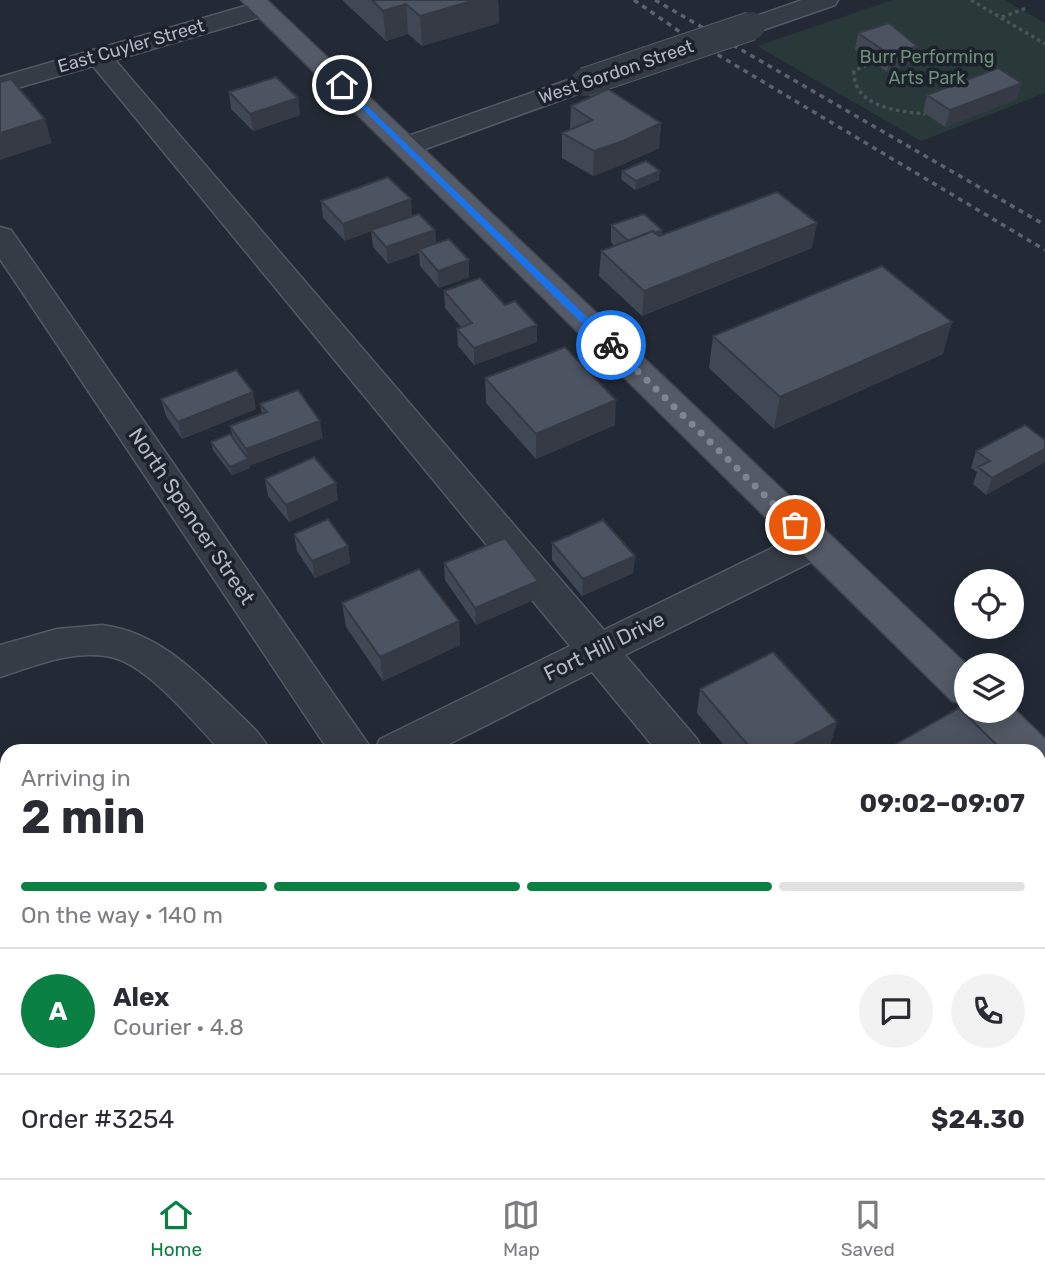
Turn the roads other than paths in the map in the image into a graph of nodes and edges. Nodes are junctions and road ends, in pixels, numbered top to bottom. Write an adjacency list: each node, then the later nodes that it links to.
1 (826, 0): 5 (street, West Gordon Street, bridge)
2 (258, 4): 3 (street, East Cuyler Street); 5 (main road)
3 (98, 56): 4 (street, East Cuyler Street); 8 (street)
4 (0, 85)
5 (404, 144): 7 (main road)
6 (0, 236): 13 (street, North Spencer Street)
7 (814, 544): 8 (street, Fort Hill Drive); 10 (main road)
8 (597, 649): 14 (street, Fort Hill Drive); 15 (street)
9 (0, 661): 12 (street)
10 (954, 678)
11 (1001, 723): 16 (main road)
12 (242, 744)
13 (347, 744)
14 (409, 744)
15 (676, 744)
16 (1023, 744)

